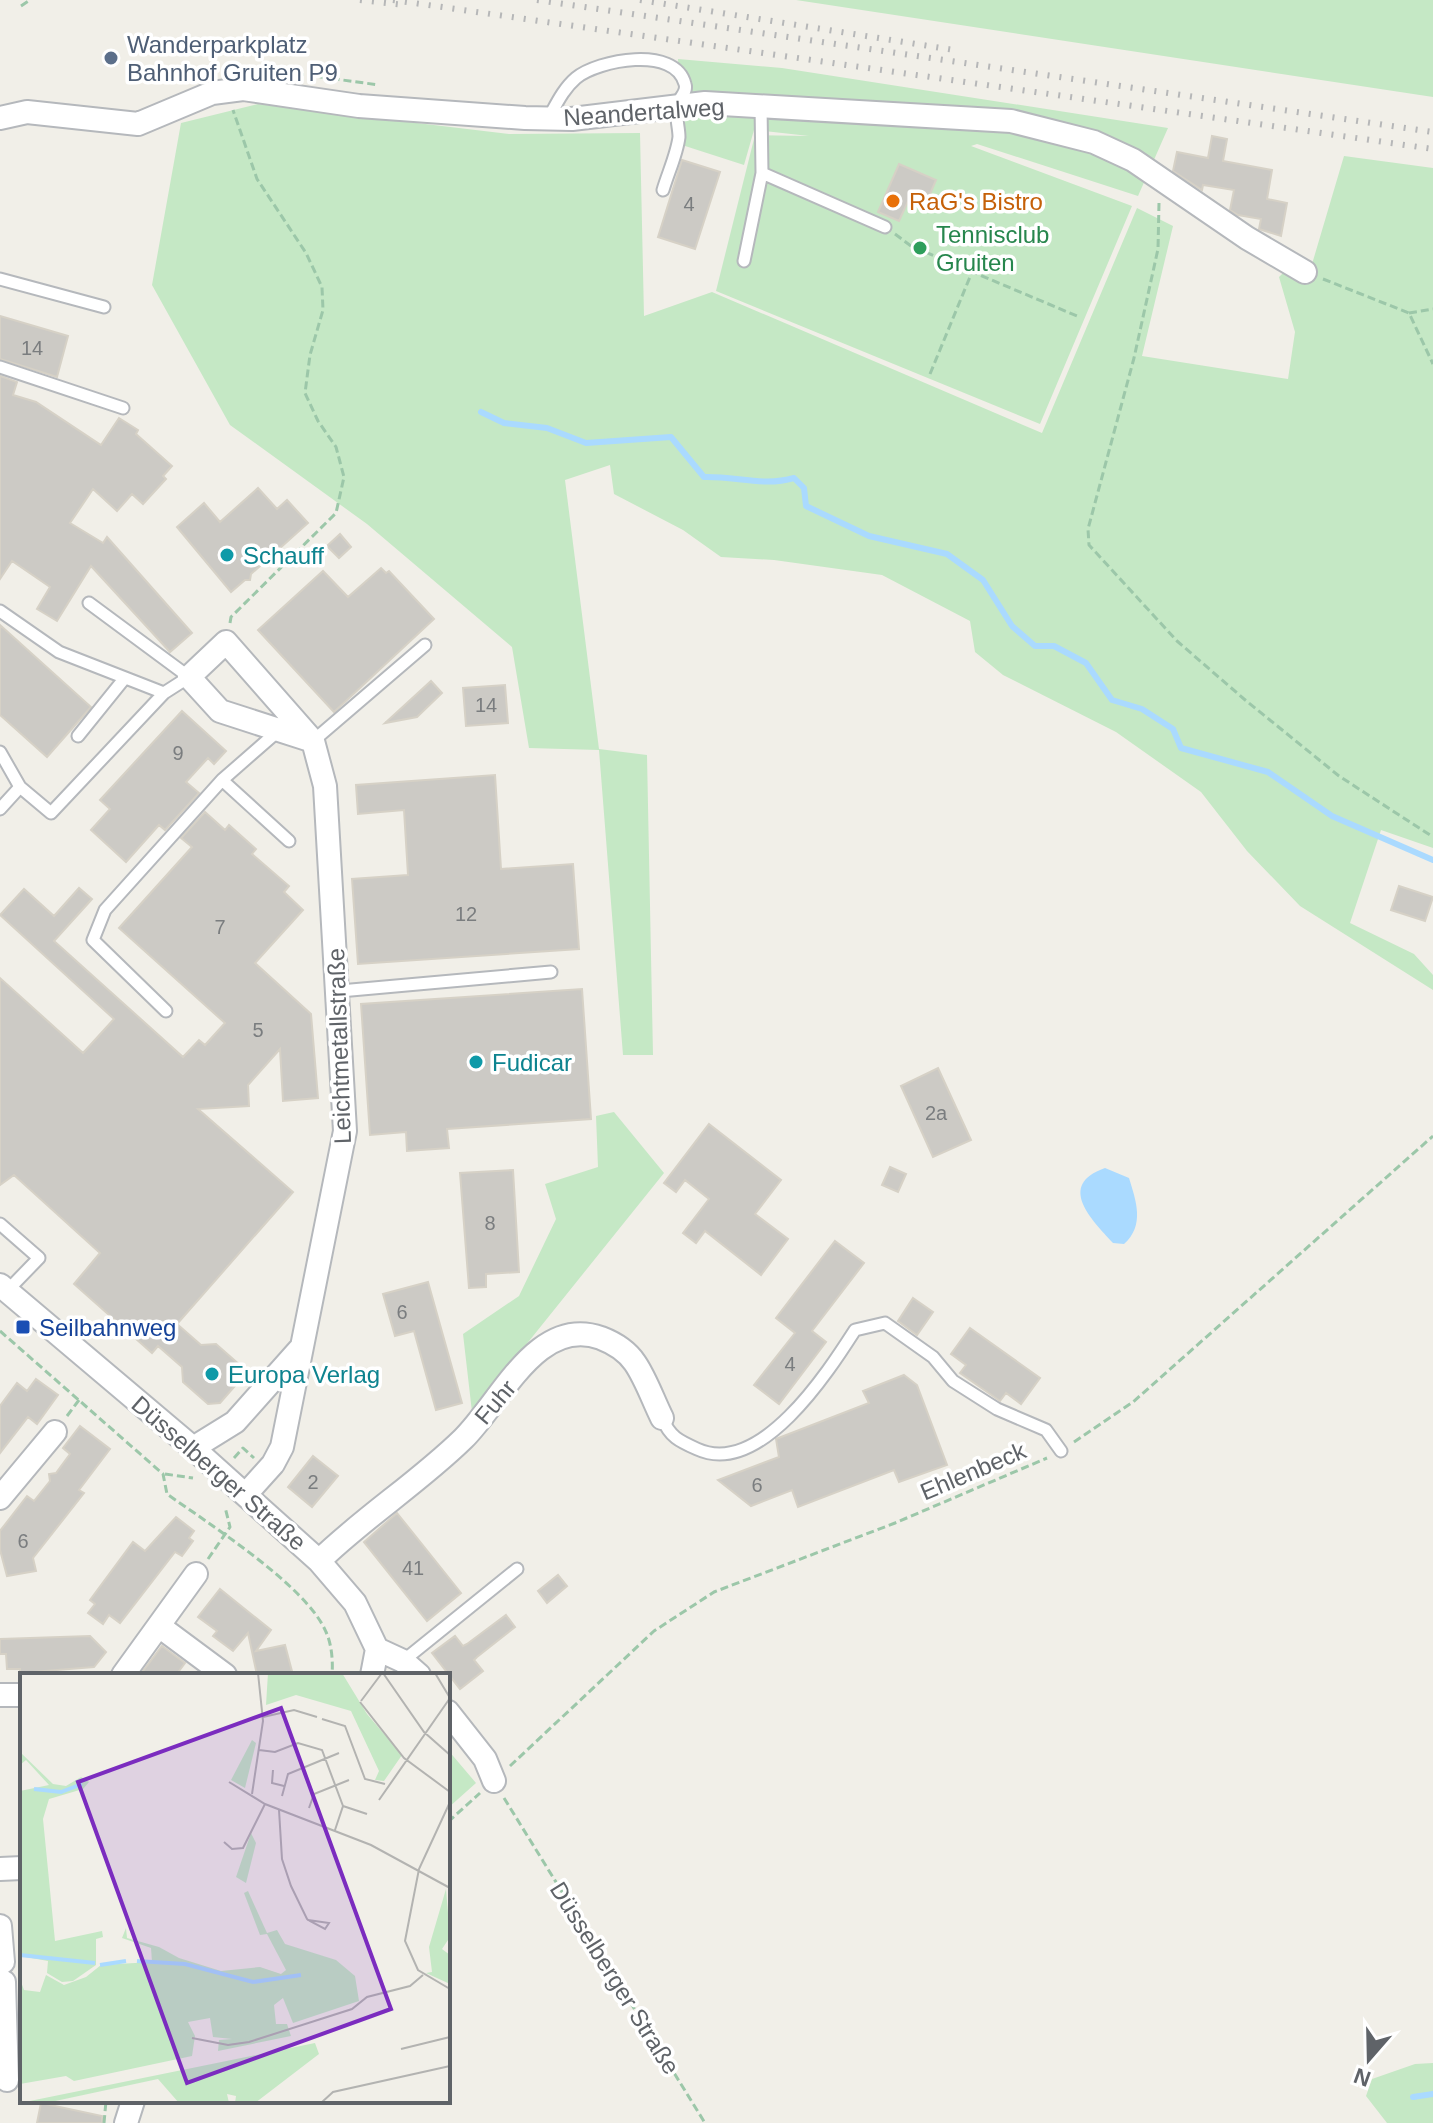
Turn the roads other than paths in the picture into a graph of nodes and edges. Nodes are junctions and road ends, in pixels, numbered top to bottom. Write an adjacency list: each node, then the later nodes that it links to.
1 (677, 105): 2 (street, Neandertalweg); 4 (street, Neandertalweg); 4 (lane); 6 (lane)
2 (761, 106): 5 (lane); 9 (street, Neandertalweg)
3 (0, 118): 4 (street, Neandertalweg)
4 (548, 119)
5 (762, 173): 7 (lane); 8 (lane)
6 (663, 190)
7 (885, 227)
8 (744, 261)
9 (1305, 272)
10 (0, 279): 11 (lane)
11 (104, 307)
12 (0, 367): 13 (lane)
13 (123, 408)
14 (89, 603): 17 (lane)
15 (0, 611): 18 (lane)
16 (425, 645): 22 (lane)
17 (189, 677): 19 (lane); 20 (street); 22 (street, Leichtmetallstraße)
18 (124, 679): 19 (lane); 21 (lane)
19 (164, 693): 25 (lane)
20 (278, 731): 22 (street); 24 (lane)
21 (78, 736)
22 (313, 741): 29 (street, Leichtmetallstraße)
23 (0, 752): 25 (lane)
24 (222, 780): 27 (lane); 30 (lane)
25 (20, 787): 26 (lane)
26 (0, 809)
27 (289, 841)
28 (551, 972): 29 (lane)
29 (340, 991): 33 (street, Leichtmetallstraße)
30 (166, 1011)
31 (0, 1224): 32 (lane)
32 (3, 1288): 36 (street, Düsselberger Straße)
33 (300, 1349): 36 (street); 38 (street, Leichtmetallstraße)
34 (662, 1418): 37 (lane); 40 (street, Fuhr)
35 (55, 1432): 39 (street)
36 (193, 1448): 38 (street, Düsselberger Straße)
37 (1061, 1451)
38 (246, 1494): 40 (street, Düsselberger Straße)
39 (0, 1498)
40 (319, 1561): 44 (street, Düsselberger Straße)
41 (517, 1569): 45 (lane)
42 (196, 1574): 43 (street)
43 (159, 1626): 46 (street); 47 (street)
44 (377, 1649): 45 (street); 48 (street)
45 (411, 1668)
46 (124, 1673)
47 (222, 1673)
48 (372, 1673)
49 (450, 1715): 50 (street)
50 (494, 1781)
51 (20, 1868): 52 (street)
52 (0, 1869)
53 (0, 1926): 54 (street)
54 (10, 2080)

